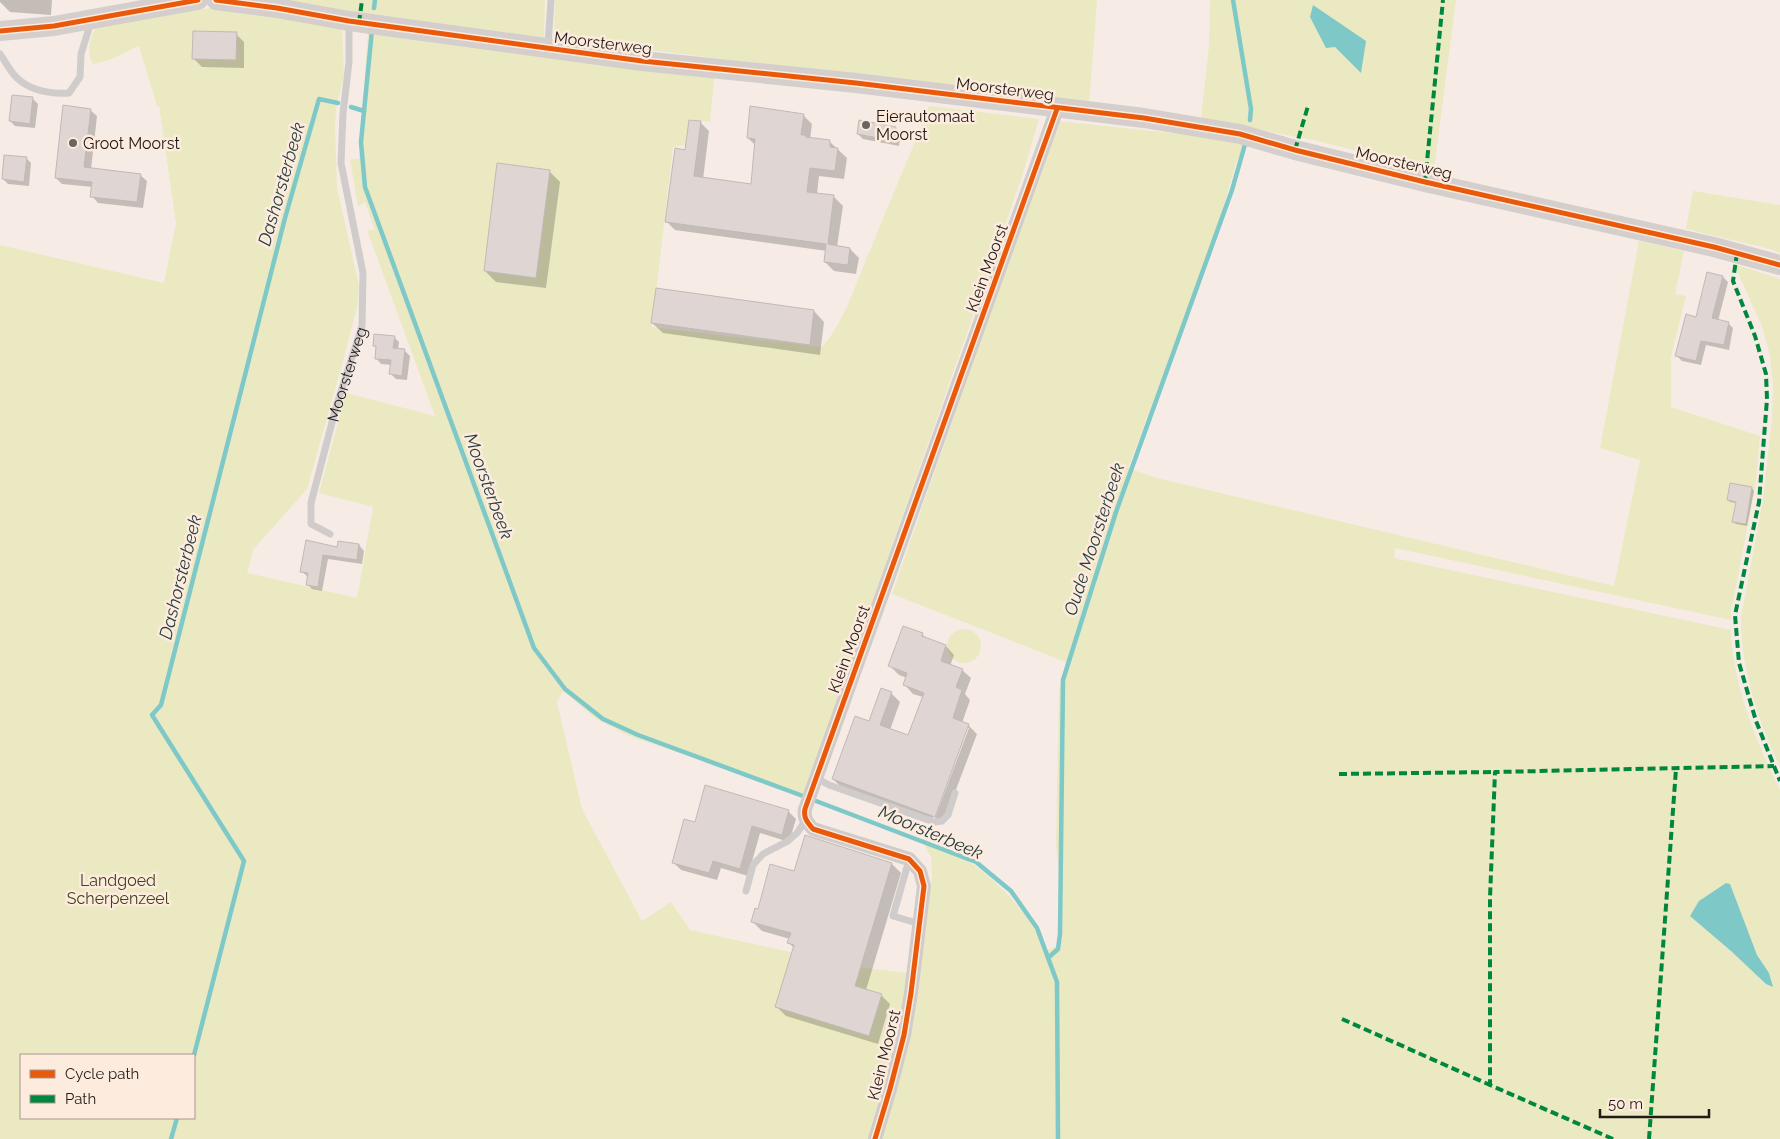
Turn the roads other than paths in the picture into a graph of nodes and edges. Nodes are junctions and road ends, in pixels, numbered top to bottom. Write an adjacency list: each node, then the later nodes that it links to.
1 (198, 0): 4 (street)
2 (216, 0): 5 (street, Moorsterweg)
3 (551, 0): 7 (lane)
4 (91, 20): 6 (street); 8 (lane)
5 (349, 22): 7 (street, Moorsterweg); 11 (lane, Moorsterweg)
6 (0, 31)
7 (548, 48): 9 (street, Moorsterweg)
8 (0, 54)
9 (1057, 108): 10 (street, Moorsterweg); 12 (street, Klein Moorst)
10 (1780, 265)
11 (330, 534)
12 (816, 778): 13 (lane); 14 (street, Klein Moorst)
13 (955, 793)
14 (806, 820): 15 (street); 16 (lane)
15 (909, 859): 17 (street, Klein Moorst); 17 (lane)
16 (746, 891)
17 (920, 924): 18 (street, Klein Moorst)
18 (875, 1139)

